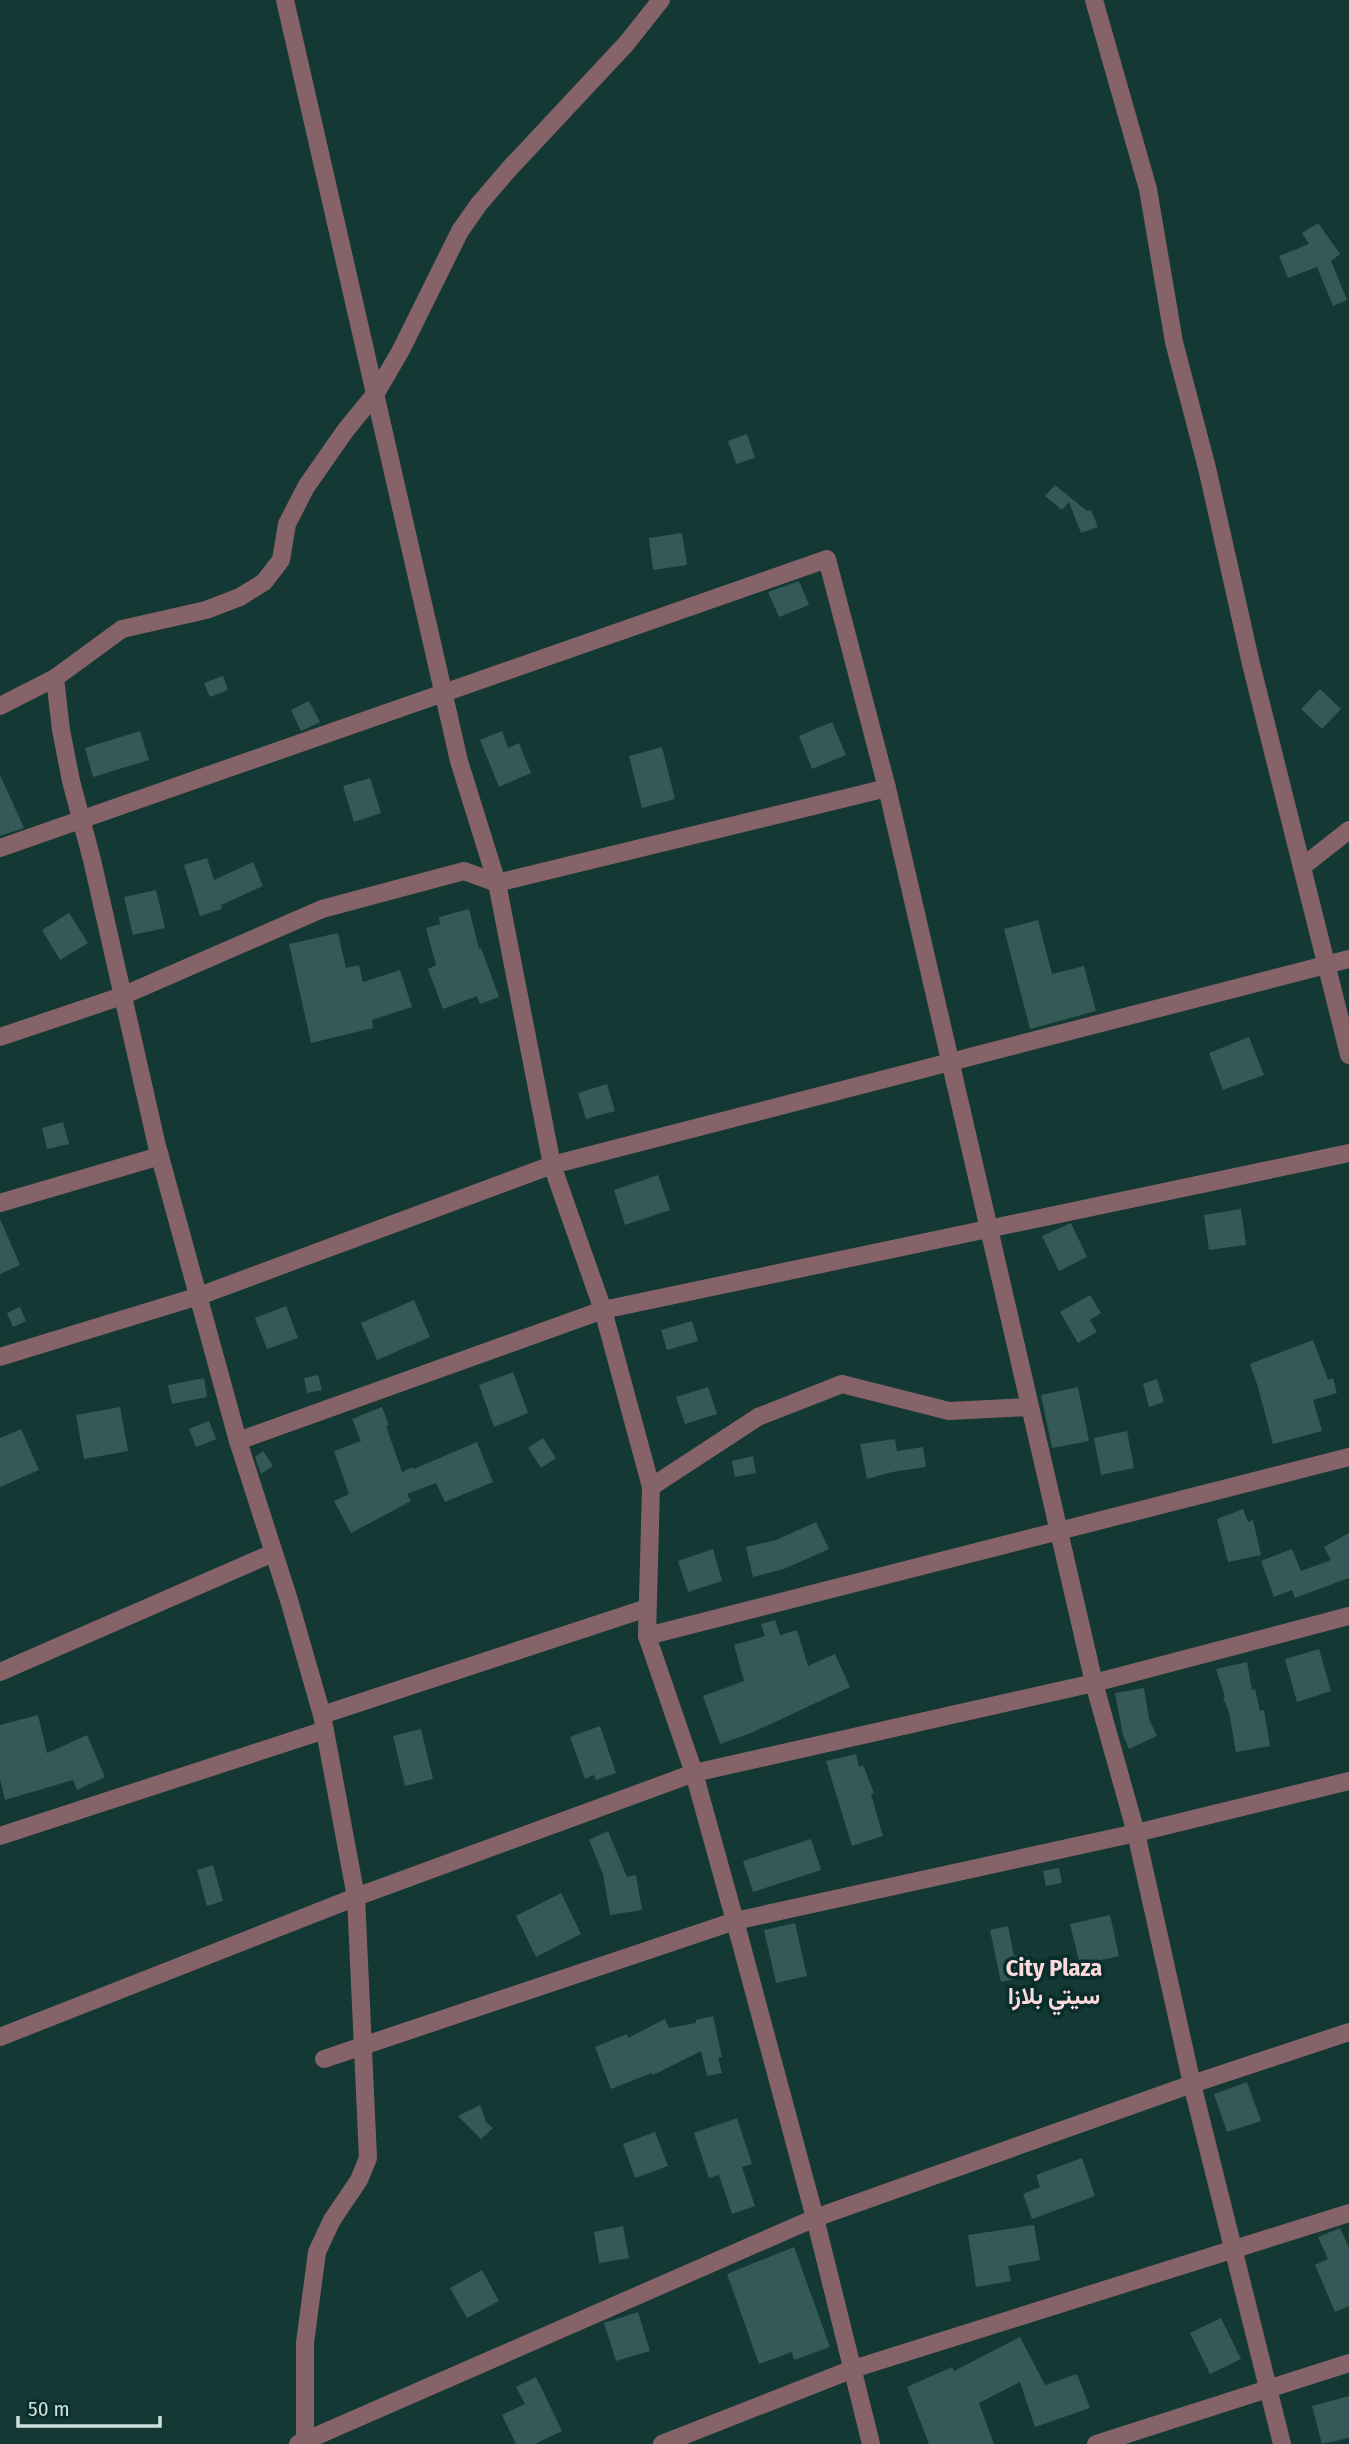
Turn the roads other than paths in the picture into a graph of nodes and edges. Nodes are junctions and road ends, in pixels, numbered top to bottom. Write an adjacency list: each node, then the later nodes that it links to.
1 (285, 0): 4 (street)
2 (661, 0): 4 (street)
3 (1094, 0): 12 (street)
4 (376, 393): 5 (street); 6 (street)
5 (55, 678): 7 (street); 9 (street)
6 (443, 693): 8 (street); 9 (street); 13 (street)
7 (0, 706)
8 (887, 788): 13 (street); 19 (street)
9 (81, 820): 11 (street); 16 (street)
10 (1349, 830): 12 (street)
11 (0, 848)
12 (1302, 867): 15 (street)
13 (497, 883): 16 (street); 22 (street)
14 (1349, 959): 15 (street)
15 (1326, 965): 18 (street); 19 (street)
16 (122, 996): 17 (street); 21 (street)
17 (0, 1037)
18 (1349, 1055)
19 (950, 1062): 22 (street); 24 (street)
20 (1349, 1153): 24 (street)
21 (160, 1156): 23 (street); 25 (street)
22 (552, 1165): 25 (street); 26 (street)
23 (0, 1203)
24 (989, 1229): 26 (street); 28 (street)
25 (199, 1296): 27 (street); 29 (street)
26 (603, 1310): 29 (street); 31 (street)
27 (0, 1357)
28 (1030, 1407): 31 (street); 32 (street)
29 (238, 1441): 33 (street)
30 (1349, 1457): 32 (street)
31 (651, 1487): 34 (street)
32 (1058, 1531): 36 (street); 38 (street)
33 (274, 1553): 37 (street); 39 (street)
34 (648, 1608): 36 (street); 39 (street)
35 (1349, 1616): 38 (street)
36 (647, 1636): 40 (street)
37 (0, 1672)
38 (1094, 1683): 40 (street); 42 (street)
39 (323, 1723): 43 (street); 44 (street)
40 (694, 1773): 44 (street); 45 (street)
41 (1349, 1781): 42 (street)
42 (1136, 1833): 45 (street); 50 (street)
43 (0, 1836)
44 (356, 1897): 47 (street); 48 (street)
45 (735, 1921): 48 (street); 52 (street)
46 (1349, 2032): 50 (street)
47 (0, 2037)
48 (363, 2046): 49 (street); 57 (street)
49 (324, 2059)
50 (1192, 2084): 52 (street); 53 (street)
51 (1349, 2213): 53 (street)
52 (815, 2218): 55 (street); 57 (street)
53 (1234, 2251): 55 (street); 56 (street)
54 (1349, 2362): 56 (street)
55 (853, 2369): 58 (street); 59 (street)
56 (1269, 2388): 60 (street); 61 (street)
57 (303, 2443)
58 (662, 2444)
59 (871, 2444)
60 (1096, 2444)
61 (1282, 2444)

